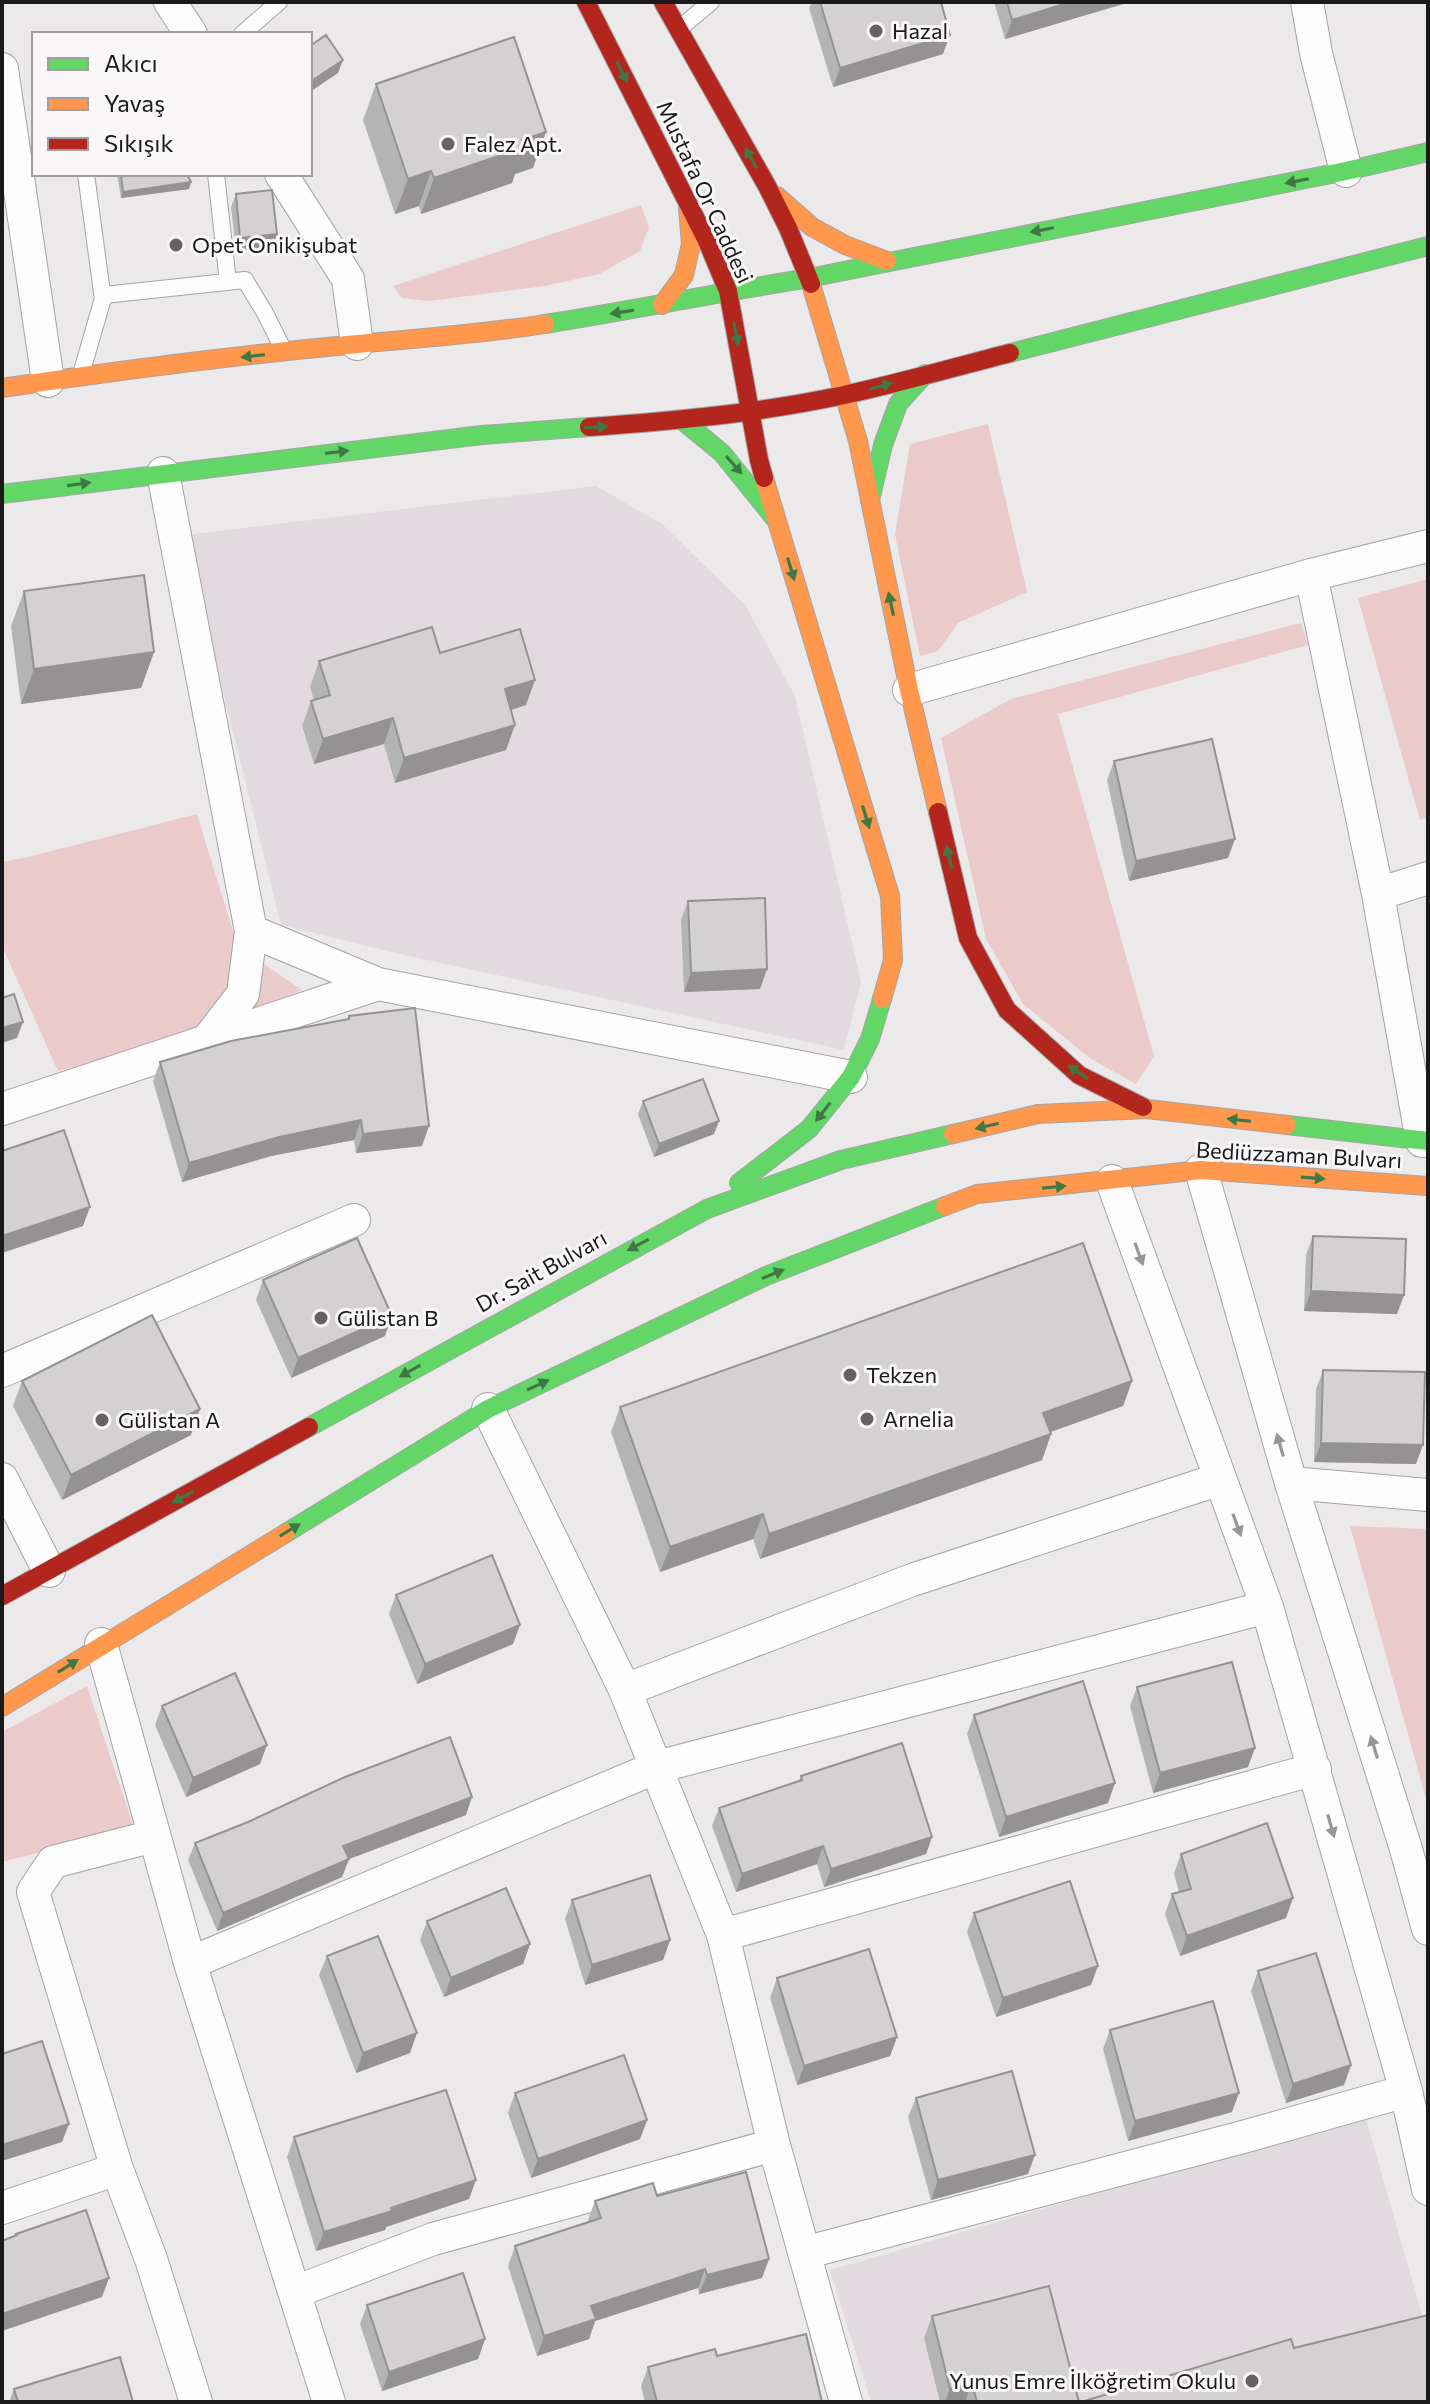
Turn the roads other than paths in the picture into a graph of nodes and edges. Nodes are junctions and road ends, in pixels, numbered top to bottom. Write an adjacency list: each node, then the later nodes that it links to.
1 (170, 2): 8 (street)
2 (279, 2): 9 (lane)
3 (586, 2): 17 (main road, Mustafa Or Caddesi, one-way to 17)
4 (663, 2): 7 (main road)
5 (711, 2): 7 (lane)
6 (1307, 2): 12 (street)
7 (679, 29): 16 (main road, one-way to 7)
8 (190, 32)
9 (244, 32)
10 (2, 69): 29 (street)
11 (1428, 152): 12 (main road)
12 (1346, 171): 19 (main road, one-way to 19)
13 (86, 176): 23 (lane)
14 (216, 176): 21 (lane)
15 (282, 176): 25 (street)
16 (767, 186): 19 (main road); 20 (main road)
17 (688, 202): 22 (main road, Mustafa Or Caddesi); 24 (main road)
18 (1428, 246): 27 (main road)
19 (887, 261): 20 (main road)
20 (809, 278): 22 (main road); 31 (main road)
21 (228, 282): 23 (lane); 26 (lane)
22 (728, 291): 24 (main road); 32 (main road, Mustafa Or Caddesi, one-way to 32)
23 (103, 300): 28 (lane)
24 (662, 305): 25 (main road, one-way to 25)
25 (357, 344): 26 (main road)
26 (285, 352): 28 (main road, one-way to 28)
27 (925, 374): 31 (main road, one-way to 27); 36 (main road)
28 (80, 376): 29 (main road)
29 (48, 381): 30 (main road)
30 (2, 388)
31 (845, 395): 32 (main road); 36 (main road)
32 (750, 412): 33 (main road); 37 (main road, Mustafa Or Caddesi)
33 (682, 420): 34 (main road, one-way to 33); 37 (main road, one-way to 37)
34 (163, 473): 35 (main road, one-way to 34); 43 (street)
35 (2, 494)
36 (870, 500): 40 (main road, one-way to 36)
37 (776, 520): 46 (main road, Mustafa Or Caddesi, one-way to 46)
38 (1428, 546): 39 (street)
39 (1311, 575): 40 (street); 42 (street)
40 (909, 690): 48 (main road, one-way to 40)
41 (1428, 878): 42 (street)
42 (1378, 894): 49 (street)
43 (251, 931): 44 (street); 45 (street)
44 (378, 984): 45 (street); 46 (street)
45 (205, 1043): 47 (street)
46 (851, 1077): 53 (main road, Mustafa Or Caddesi, one-way to 53)
47 (2, 1109)
48 (1147, 1109): 49 (main road, Bediüzzaman Bulvarı, one-way to 48); 53 (main road, Dr. Sait Bulvarı, one-way to 53)
49 (1425, 1141)
50 (1201, 1170): 51 (main road, Bediüzzaman Bulvarı); 52 (main road, Bediüzzaman Bulvarı, one-way to 52); 59 (street, one-way to 50)
51 (1112, 1181): 56 (main road, Bediüzzaman Bulvarı, one-way to 51); 58 (street, one-way to 58)
52 (1428, 1186)
53 (707, 1209): 61 (main road, Dr. Sait Bulvarı, one-way to 61)
54 (354, 1220): 55 (street)
55 (2, 1371)
56 (488, 1409): 64 (main road, one-way to 56); 65 (street)
57 (2, 1479): 61 (street)
58 (1220, 1479): 63 (street, one-way to 63); 65 (street)
59 (1291, 1483): 60 (street); 70 (street, one-way to 59)
60 (1428, 1495)
61 (49, 1571): 62 (main road, Dr. Sait Bulvarı)
62 (2, 1596)
63 (1267, 1607): 67 (street); 68 (street)
64 (101, 1644): 66 (main road, one-way to 64); 69 (street)
65 (625, 1690): 67 (street)
66 (2, 1707)
67 (657, 1767): 72 (street); 73 (street)
68 (1315, 1769): 72 (street); 74 (street, one-way to 74)
69 (154, 1836): 73 (street); 76 (street)
70 (1417, 1846): 71 (street)
71 (1428, 1929)
72 (723, 1935): 75 (street)
73 (190, 1963): 80 (street)
74 (1406, 2091): 77 (street); 79 (street)
75 (774, 2145): 79 (street); 80 (street)
76 (117, 2169): 78 (street); 81 (street)
77 (1428, 2189)
78 (2, 2208)
79 (804, 2253): 83 (street)
80 (295, 2292): 82 (street)
81 (196, 2402)
82 (329, 2402)
83 (846, 2402)

